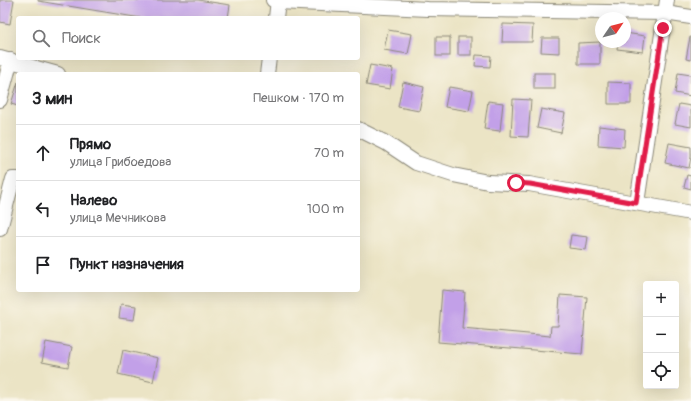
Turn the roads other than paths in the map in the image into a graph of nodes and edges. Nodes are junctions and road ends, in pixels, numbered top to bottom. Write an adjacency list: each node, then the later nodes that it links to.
1 (277, 1): 2 (street); 5 (street)
2 (402, 4): 3 (street)
3 (533, 5): 4 (street)
4 (666, 6): 6 (street); 12 (street)
5 (276, 16)
6 (691, 17)
7 (6, 59): 8 (street); 9 (street)
8 (51, 72)
9 (0, 100)
10 (360, 130): 12 (street)
11 (16, 179): 14 (street)
12 (636, 203): 13 (street)
13 (691, 213)
14 (0, 229)

